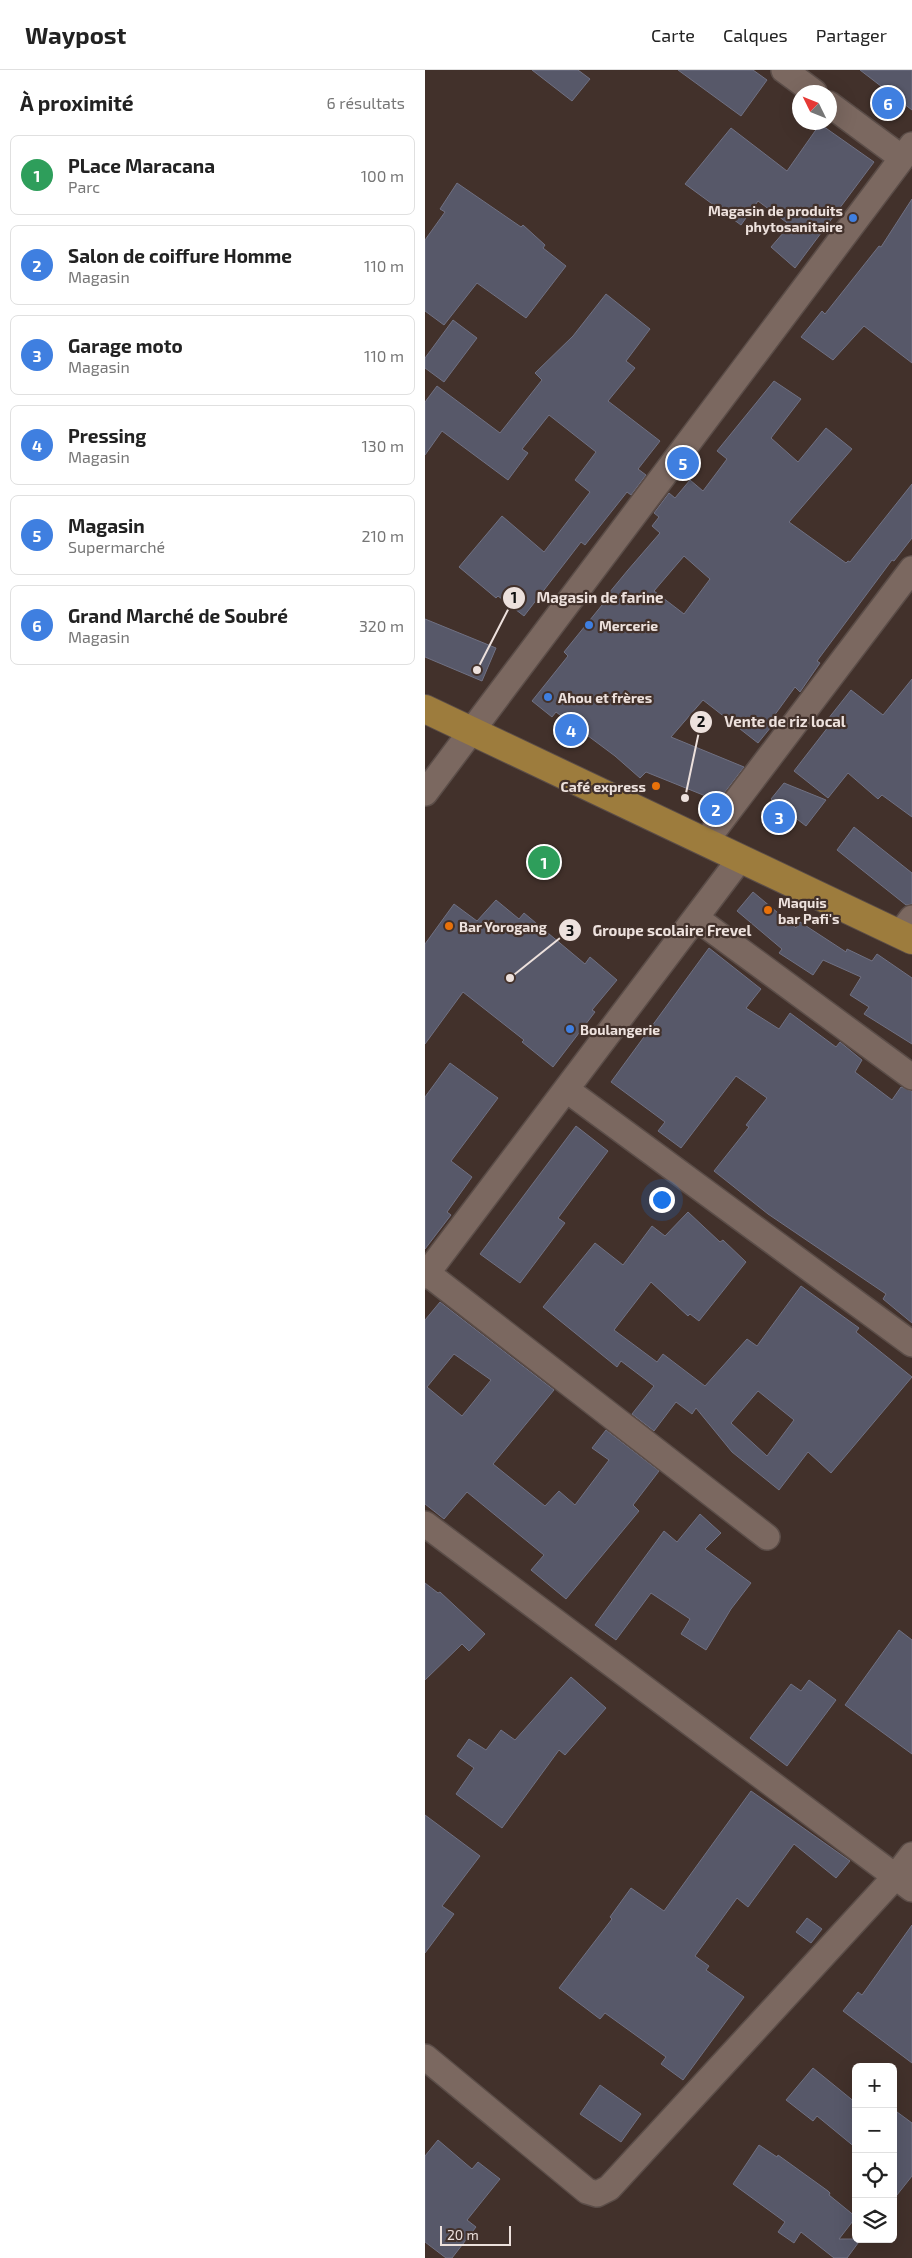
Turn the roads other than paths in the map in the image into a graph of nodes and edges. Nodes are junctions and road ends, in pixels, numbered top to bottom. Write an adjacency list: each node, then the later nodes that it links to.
1 (784, 70): 2 (street)
2 (804, 85)
3 (837, 109): 4 (street)
4 (907, 152): 7 (street)
5 (912, 569): 9 (street)
6 (425, 709): 7 (main road)
7 (471, 732): 8 (street); 9 (main road)
8 (425, 793)
9 (705, 842): 10 (main road)
10 (740, 859): 11 (street); 12 (main road)
11 (696, 918): 13 (street); 14 (street)
12 (908, 930)
13 (912, 1077)
14 (567, 1090): 15 (street); 16 (street)
15 (426, 1275): 18 (street)
16 (912, 1344)
17 (425, 1524): 20 (street)
18 (767, 1537)
19 (912, 1855): 20 (street)
20 (904, 1883): 21 (street)
21 (425, 2057)

